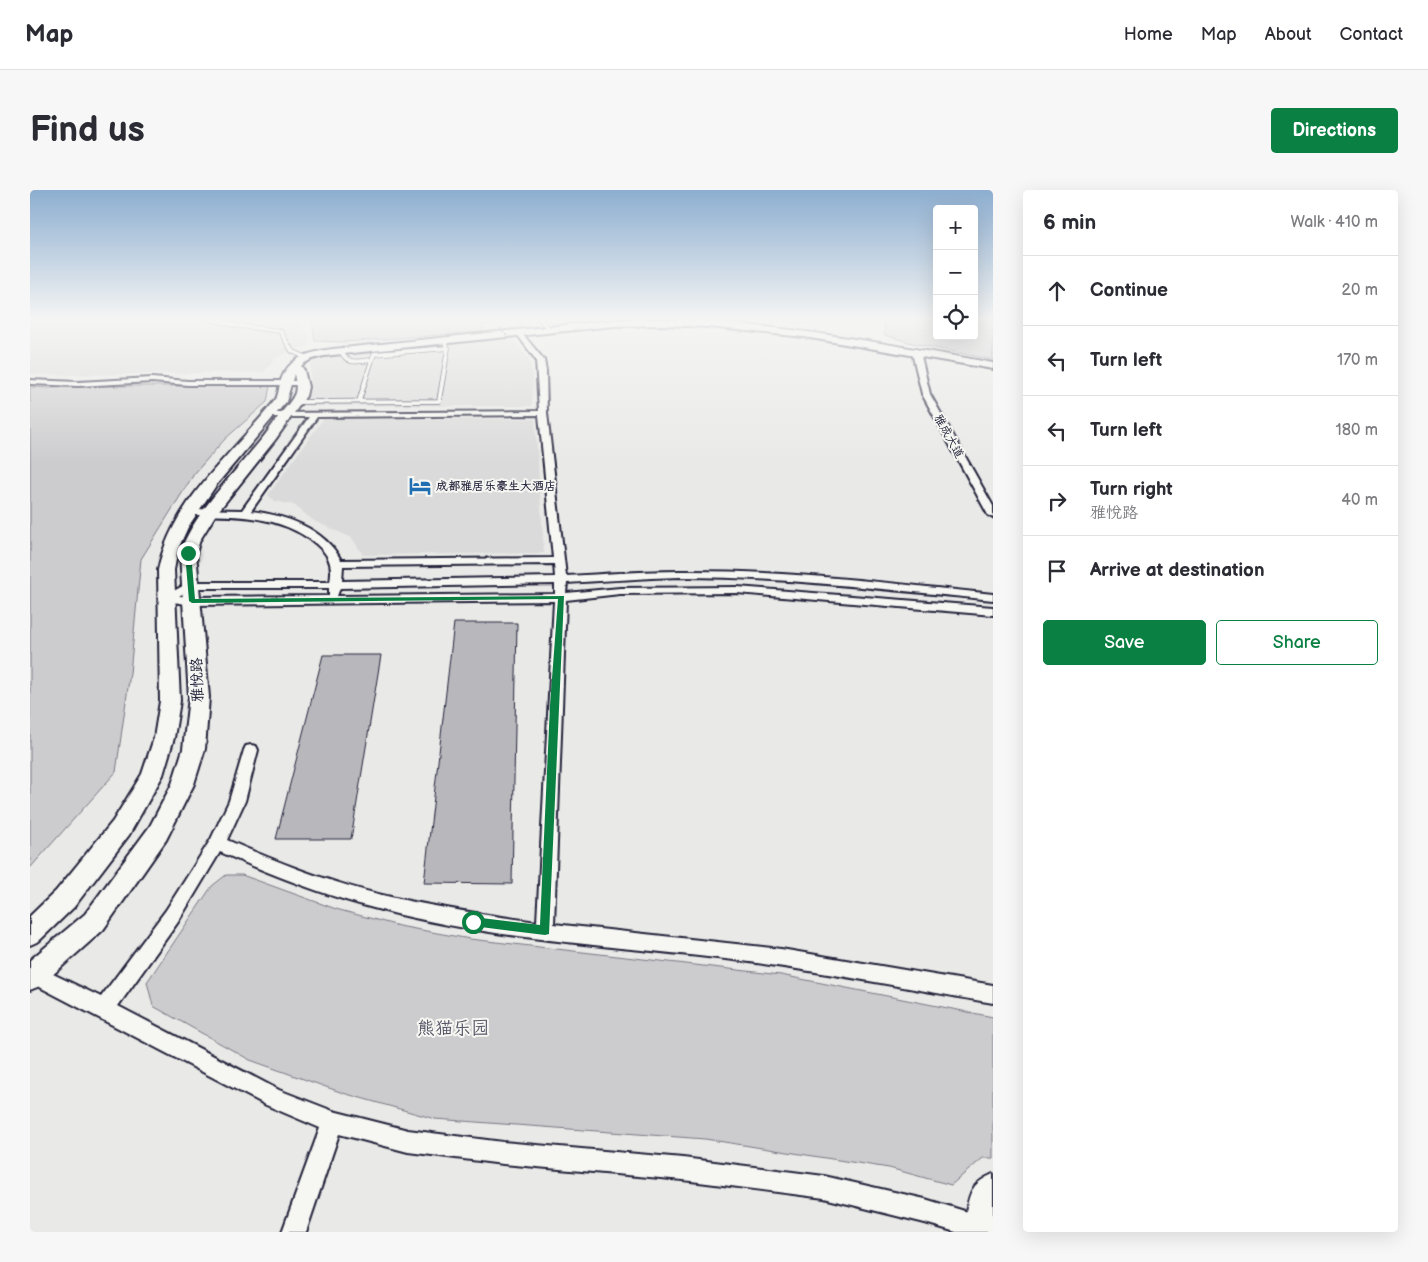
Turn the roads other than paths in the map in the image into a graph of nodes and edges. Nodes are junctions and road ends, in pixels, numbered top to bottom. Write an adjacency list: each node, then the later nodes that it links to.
1 (296, 367): 7 (lane)
2 (308, 367): 7 (street)
3 (370, 367): 9 (lane)
4 (443, 367): 9 (lane)
5 (541, 367): 11 (street)
6 (919, 367): 16 (street, 雅成大道)
7 (297, 372): 8 (street); 10 (street, 雅悦路)
8 (30, 382)
9 (358, 401): 10 (lane)
10 (284, 410): 12 (street); 13 (street); 14 (street, 雅悦路)
11 (543, 413): 12 (street); 17 (street)
12 (315, 414): 15 (street)
13 (190, 512): 14 (street); 24 (street)
14 (210, 512): 15 (street); 21 (street, 雅悦路)
15 (245, 513): 18 (street)
16 (993, 515)
17 (560, 561): 18 (street); 19 (street)
18 (337, 563): 20 (street)
19 (561, 580): 20 (street); 22 (street); 23 (street)
20 (335, 585): 21 (street); 25 (street)
21 (191, 593): 24 (street); 25 (street); 31 (street, 雅悦路)
22 (561, 597): 25 (street); 26 (street); 29 (street)
23 (993, 597)
24 (167, 598): 30 (street)
25 (332, 600)
26 (993, 611)
27 (251, 750): 28 (street)
28 (217, 844): 29 (street); 33 (street)
29 (545, 930): 32 (street)
30 (30, 933)
31 (31, 974): 33 (street)
32 (993, 994)
33 (104, 1008): 34 (street)
34 (333, 1122): 36 (street); 37 (street)
35 (993, 1191): 36 (street)
36 (981, 1230)
37 (294, 1232)

